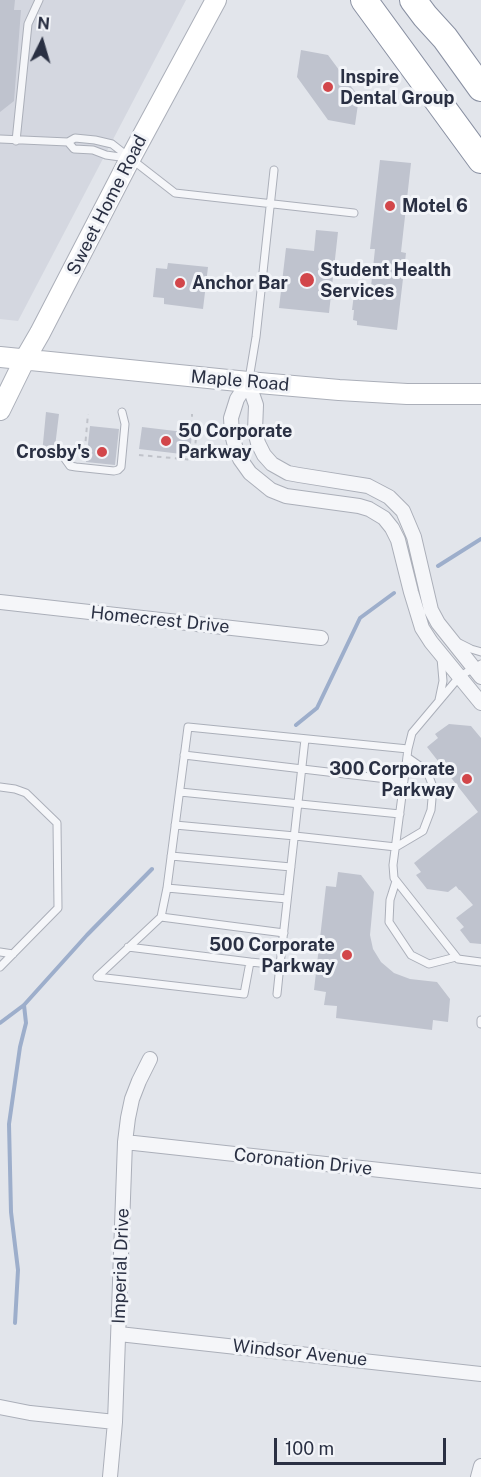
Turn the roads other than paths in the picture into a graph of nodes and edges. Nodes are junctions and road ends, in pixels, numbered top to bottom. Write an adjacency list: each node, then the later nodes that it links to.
1 (39, 0): 9 (lane)
2 (216, 0): 11 (main road, Sweet Home Road)
3 (364, 0): 12 (highway)
4 (413, 0): 6 (highway)
5 (427, 0): 6 (highway)
6 (445, 38): 7 (highway)
7 (481, 88)
8 (0, 140): 9 (lane)
9 (16, 141): 10 (lane)
10 (68, 142): 11 (lane); 11 (lane)
11 (130, 159): 14 (lane); 17 (main road, Sweet Home Road)
12 (481, 160)
13 (274, 170): 14 (lane)
14 (271, 204): 15 (lane); 18 (lane)
15 (354, 213)
16 (0, 357): 17 (main road, Maple Road)
17 (25, 359): 18 (main road, Maple Road); 20 (main road, Sweet Home Road)
18 (248, 382): 19 (main road, Maple Road); 23 (street); 24 (street)
19 (481, 394)
20 (0, 410)
21 (122, 412): 22 (lane)
22 (65, 459)
23 (420, 567): 24 (street); 26 (street)
24 (405, 570): 28 (street)
25 (0, 602): 27 (street, Homecrest Drive)
26 (448, 635): 29 (lane); 30 (street)
27 (321, 638)
28 (437, 650): 31 (street); 32 (lane)
29 (481, 652)
30 (478, 670): 31 (lane)
31 (460, 676): 32 (lane); 33 (street)
32 (438, 701): 35 (lane)
33 (481, 703)
34 (306, 739): 35 (lane); 36 (lane); 37 (lane)
35 (408, 753): 38 (lane); 45 (lane)
36 (184, 755): 37 (lane); 40 (lane)
37 (302, 769): 38 (lane); 41 (lane)
38 (404, 781): 42 (lane)
39 (0, 787): 55 (lane)
40 (180, 792): 41 (lane); 43 (lane)
41 (298, 804): 42 (lane); 44 (lane)
42 (400, 814): 45 (lane)
43 (176, 825): 44 (lane); 46 (lane)
44 (295, 836): 45 (lane); 47 (lane)
45 (396, 847): 48 (lane)
46 (171, 856): 47 (lane); 49 (lane)
47 (291, 867): 50 (lane)
48 (396, 881): 56 (lane); 56 (lane)
49 (167, 888): 50 (lane); 51 (lane)
50 (288, 899): 52 (lane)
51 (162, 916): 52 (lane); 53 (lane)
52 (284, 933): 59 (lane)
53 (128, 947): 57 (lane); 57 (lane)
54 (0, 952): 55 (lane)
55 (13, 954): 60 (lane)
56 (456, 957): 58 (lane)
57 (250, 962): 59 (lane)
58 (481, 962)
59 (280, 965): 61 (lane)
60 (0, 967)
61 (277, 994)
62 (150, 1059): 63 (street, Imperial Drive)
63 (125, 1142): 64 (street, Coronation Drive); 65 (street, Imperial Drive)
64 (481, 1181)
65 (119, 1334): 66 (street, Windsor Avenue); 68 (street, Imperial Drive)
66 (481, 1374)
67 (0, 1407): 68 (street)
68 (115, 1422): 70 (street, Imperial Drive)
69 (481, 1466): 71 (street)
70 (110, 1477)
71 (478, 1477)

